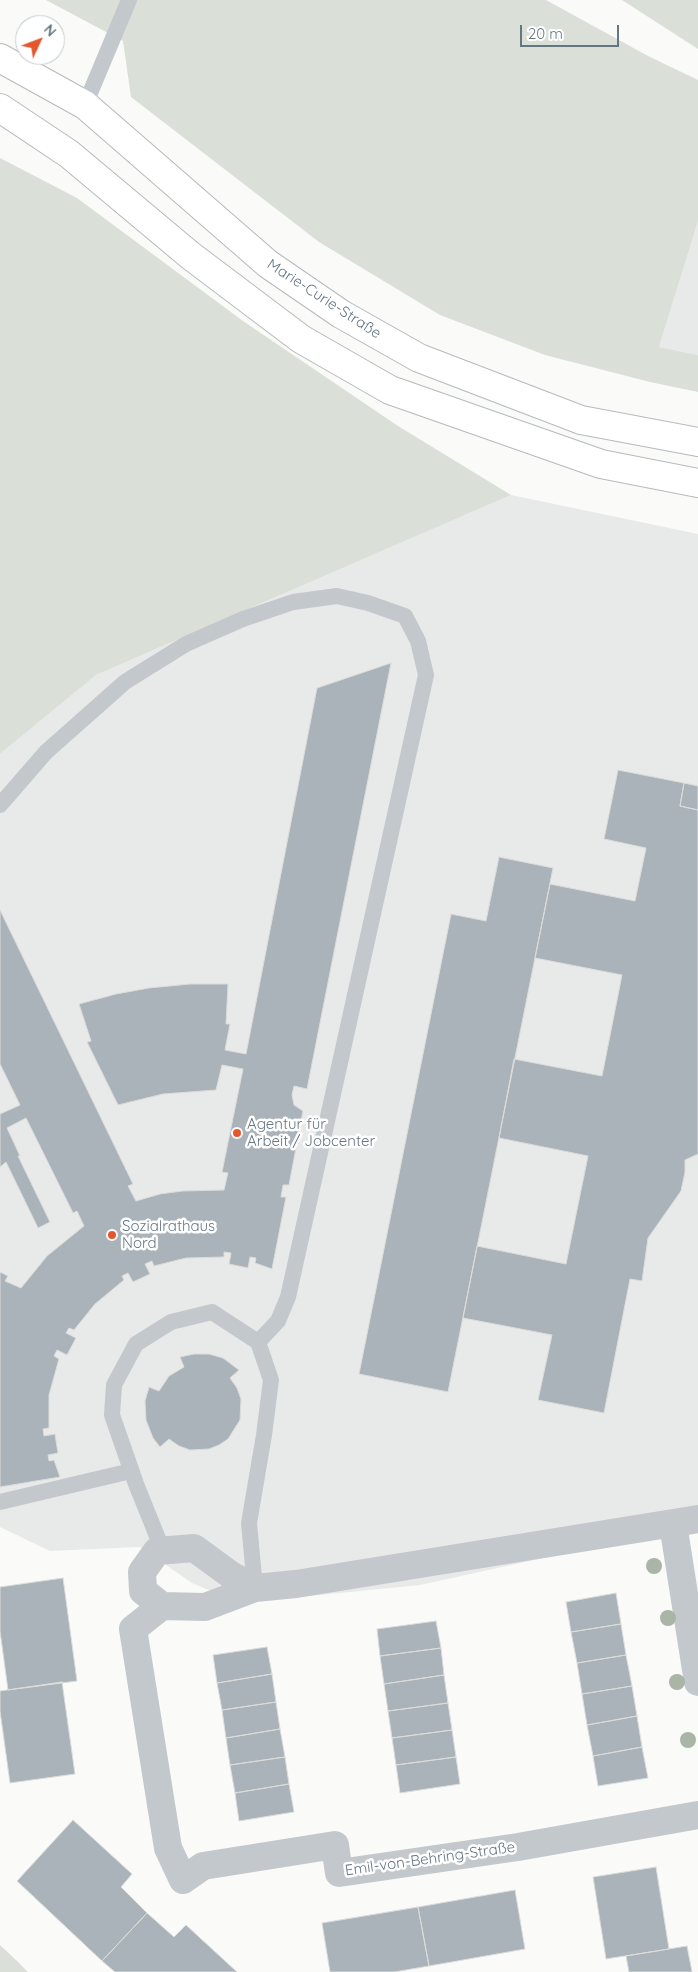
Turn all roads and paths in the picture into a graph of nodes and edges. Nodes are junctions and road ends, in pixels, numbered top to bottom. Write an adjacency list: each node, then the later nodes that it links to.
1 (129, 0): 3 (lane)
2 (0, 58): 3 (main road, Marie-Curie-Straße)
3 (85, 104): 5 (main road, Marie-Curie-Straße)
4 (0, 108): 6 (main road)
5 (698, 442)
6 (698, 483)
7 (0, 805): 8 (lane)
8 (258, 1342): 9 (lane); 13 (lane)
9 (132, 1471): 10 (lane); 12 (lane)
10 (0, 1502)
11 (686, 1522): 13 (street); 15 (street)
12 (164, 1551): 13 (street); 14 (street)
13 (255, 1588): 14 (street)
14 (162, 1606): 16 (street, Emil-von-Behring-Straße)
15 (698, 1682)
16 (698, 1815)

